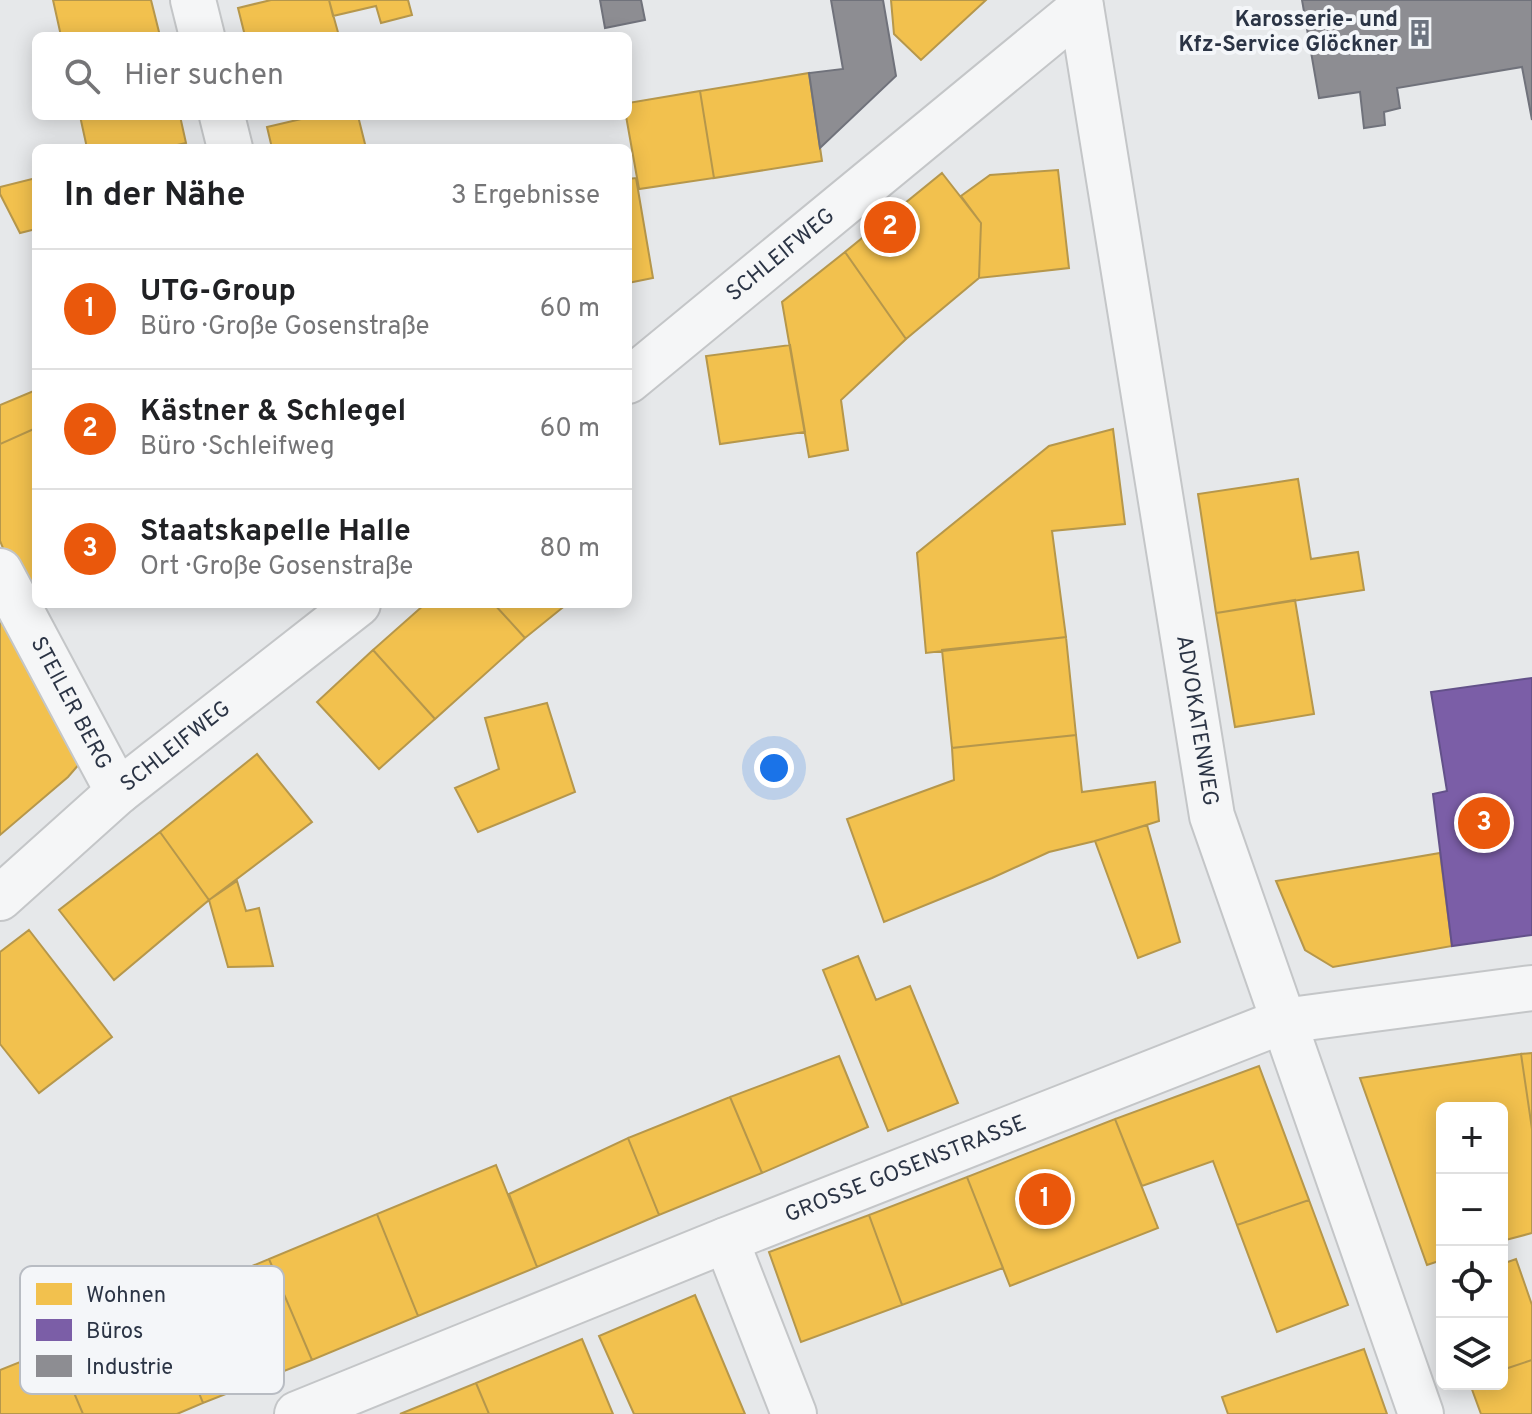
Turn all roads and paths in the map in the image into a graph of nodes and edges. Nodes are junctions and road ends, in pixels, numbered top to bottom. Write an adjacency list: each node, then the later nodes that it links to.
1 (193, 0): 3 (street)
2 (1080, 4): 6 (street, SCHLEIFWEG); 12 (street, ADVOKATENWEG)
3 (201, 32)
4 (223, 120): 5 (street)
5 (229, 144)
6 (632, 378)
7 (0, 571): 9 (street, STEILER BERG)
8 (349, 608): 9 (street, SCHLEIFWEG)
9 (118, 792): 10 (street, SCHLEIFWEG)
10 (0, 898)
11 (1532, 988): 12 (street, GROSSE GOSENSTRASSE)
12 (1283, 1021): 13 (street, GROSSE GOSENSTRASSE); 16 (street, ADVOKATENWEG)
13 (726, 1240): 14 (street, GROSSE GOSENSTRASSE); 15 (street)
14 (297, 1414)
15 (794, 1414)
16 (1421, 1414)

